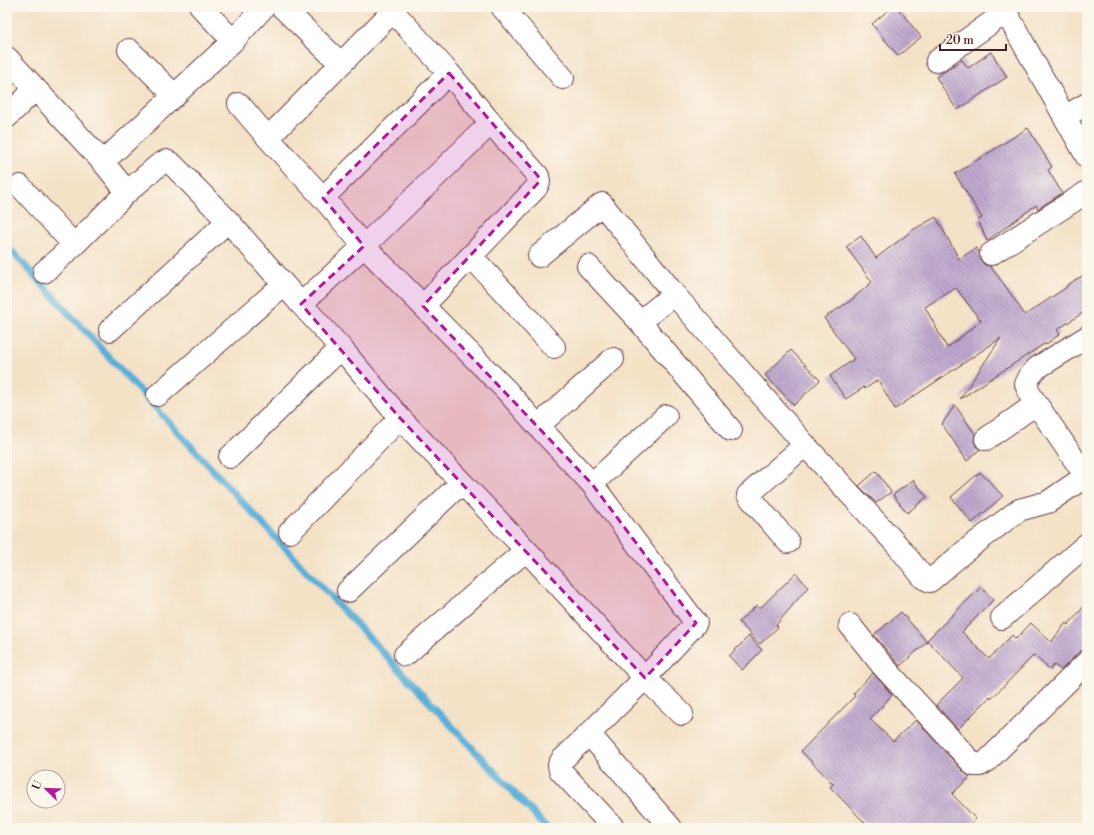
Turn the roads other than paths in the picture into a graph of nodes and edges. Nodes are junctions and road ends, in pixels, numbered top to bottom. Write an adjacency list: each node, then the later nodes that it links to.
1 (200, 7): 7 (street)
2 (264, 7): 7 (street)
3 (282, 7): 11 (street)
4 (502, 7): 13 (street)
5 (390, 9): 11 (street); 12 (street)
6 (1005, 10): 10 (street); 19 (street)
7 (233, 41): 15 (street)
8 (129, 50): 15 (street)
9 (7, 58): 14 (street)
10 (937, 61)
11 (341, 64): 21 (street)
12 (450, 73): 20 (street); 27 (street)
13 (563, 78)
14 (35, 89): 18 (street); 23 (street)
15 (175, 96): 23 (street)
16 (239, 104): 21 (street)
17 (1087, 104): 19 (street)
18 (7, 117)
19 (1064, 117): 22 (street)
20 (491, 123): 30 (street); 32 (street)
21 (268, 138): 27 (street)
22 (1087, 156)
23 (103, 162): 25 (street)
24 (20, 186): 29 (street)
25 (127, 192): 28 (street); 29 (street)
26 (1087, 192): 31 (street)
27 (323, 198): 30 (street)
28 (228, 221): 36 (street); 41 (street)
29 (74, 245): 35 (street)
30 (364, 246): 38 (street); 39 (street)
31 (991, 254)
32 (471, 256): 39 (street); 43 (street)
33 (539, 256): 37 (street)
34 (588, 266): 40 (street)
35 (44, 272)
36 (283, 285): 38 (street); 46 (street)
37 (674, 294): 40 (street); 53 (street)
38 (301, 304): 44 (street)
39 (423, 306): 50 (street)
40 (640, 322): 51 (street)
41 (110, 330)
42 (1087, 337): 47 (street)
43 (554, 347)
44 (341, 348): 49 (street); 54 (street)
45 (613, 359): 50 (street)
46 (158, 395)
47 (1036, 404): 52 (street); 55 (street)
48 (666, 416): 57 (street)
49 (400, 418): 56 (street); 58 (street)
50 (538, 426): 57 (street)
51 (731, 430)
52 (986, 439)
53 (805, 445): 55 (street); 59 (street)
54 (230, 457)
55 (1086, 477)
56 (461, 483): 61 (street); 62 (street)
57 (592, 484): 67 (street)
58 (290, 532)
59 (788, 542)
60 (1087, 544): 63 (street)
61 (526, 550): 65 (street); 67 (street)
62 (348, 591)
63 (1002, 618)
64 (850, 625): 66 (street)
65 (405, 655)
66 (1087, 662)
67 (645, 678): 68 (street); 69 (street)
68 (682, 714)
69 (589, 734): 70 (street); 71 (street)
70 (612, 826)
71 (671, 828)

